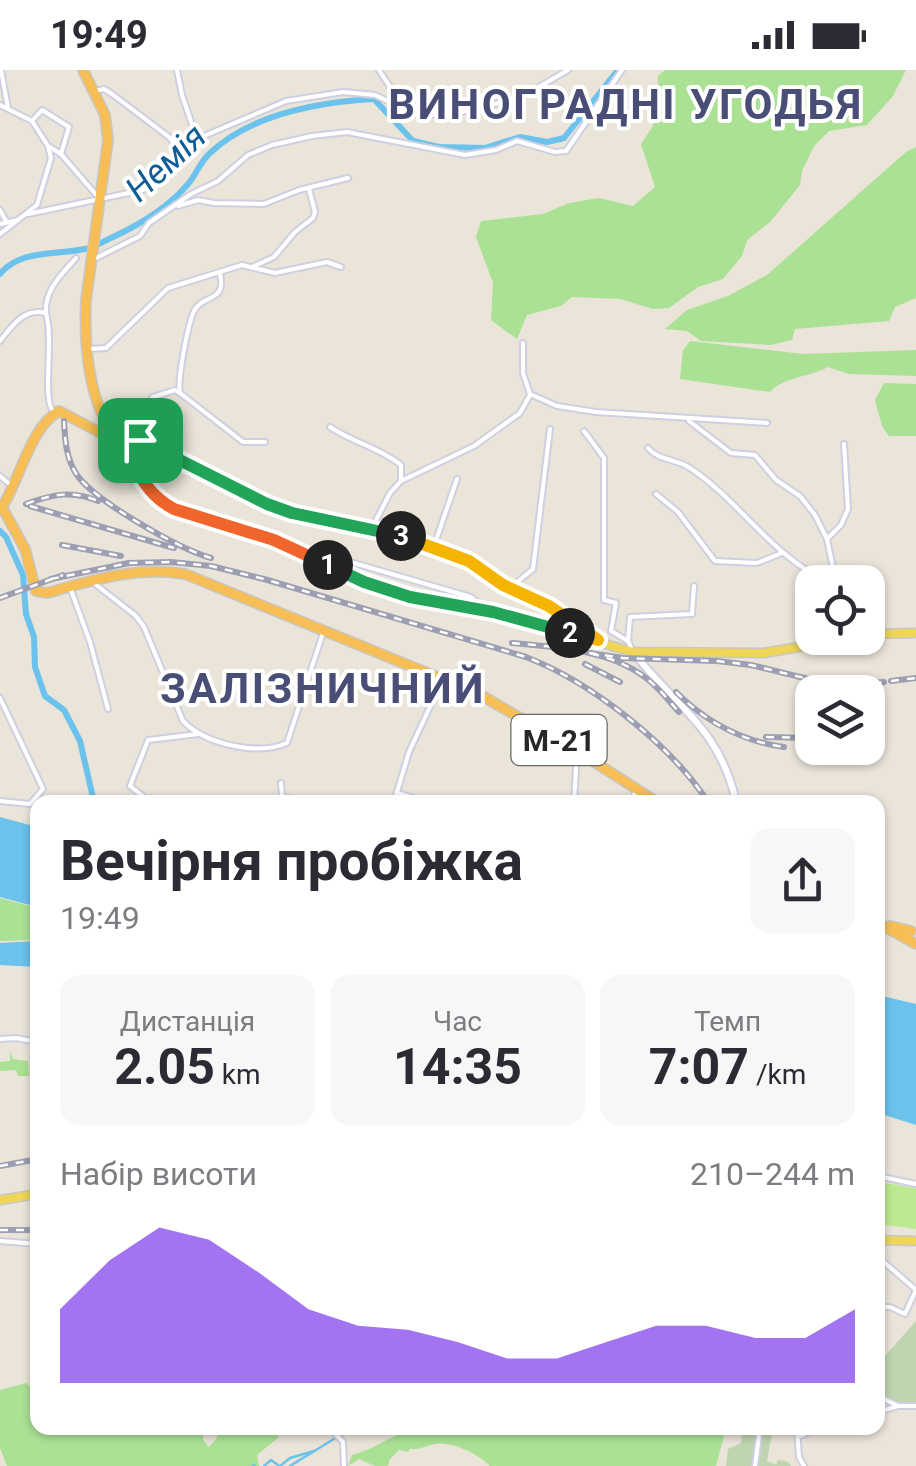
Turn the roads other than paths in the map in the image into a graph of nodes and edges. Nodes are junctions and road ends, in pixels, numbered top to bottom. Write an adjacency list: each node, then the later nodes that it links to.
1 (1, 70): 10 (street)
2 (83, 70): 7 (highway)
3 (177, 70): 12 (street)
4 (379, 70): 9 (street)
5 (568, 70): 9 (street)
6 (622, 70): 19 (street)
7 (94, 91): 14 (street); 18 (highway)
8 (0, 104): 10 (street)
9 (402, 105): 12 (street)
10 (8, 108): 11 (street)
11 (32, 121): 13 (street); 15 (street)
12 (196, 138): 14 (street)
13 (48, 146): 15 (street); 21 (street)
14 (181, 152): 18 (street)
15 (60, 154): 18 (street)
16 (348, 178): 17 (street)
17 (308, 187): 19 (street); 27 (street)
18 (100, 198): 21 (street); 26 (highway)
19 (173, 208): 26 (street)
20 (0, 210): 23 (street)
21 (28, 214): 22 (street)
22 (23, 219): 23 (street); 24 (street)
23 (3, 222)
24 (0, 234)
25 (76, 258): 30 (street)
26 (92, 259): 33 (highway)
27 (252, 266): 28 (street); 29 (street)
28 (341, 266)
29 (220, 274): 33 (street); 34 (street)
30 (46, 313): 31 (street); 36 (street)
31 (0, 341)
32 (522, 342): 35 (street)
33 (89, 349): 37 (highway)
34 (180, 393): 44 (street); 46 (street)
35 (530, 394): 38 (street); 53 (street)
36 (54, 412): 40 (highway); 54 (highway, М-21)
37 (100, 412): 40 (highway); 44 (highway)
38 (687, 420): 39 (street); 58 (street)
39 (767, 423)
40 (88, 424): 44 (highway)
41 (330, 428): 53 (street)
42 (550, 429): 67 (street)
43 (584, 430): 75 (street)
44 (119, 436): 45 (street); 49 (main road); 50 (main road)
45 (140, 440): 49 (main road); 57 (street)
46 (266, 442)
47 (844, 444): 58 (street)
48 (648, 448): 61 (street)
49 (131, 453): 50 (main road)
50 (134, 463): 60 (main road)
51 (0, 476): 54 (street)
52 (457, 479): 59 (street)
53 (400, 481): 57 (street)
54 (12, 486): 56 (highway, М-21)
55 (656, 494): 61 (street)
56 (1, 507): 65 (highway, М-21)
57 (372, 528): 59 (street)
58 (827, 540): 63 (street)
59 (434, 546): 67 (street)
60 (292, 549): 68 (main road); 68 (street)
61 (782, 552): 62 (street)
62 (802, 565)
63 (832, 565)
64 (90, 580): 65 (highway, М-21); 70 (highway, М-21); 81 (street)
65 (70, 586): 80 (street)
66 (694, 586): 75 (street)
67 (510, 588): 69 (street)
68 (486, 611): 71 (main road)
69 (572, 622): 71 (street); 74 (street)
70 (324, 628): 78 (highway, М-21); 81 (street)
71 (568, 632): 74 (main road)
72 (916, 632): 73 (main road)
73 (885, 633)
74 (598, 640): 77 (main road)
75 (628, 641): 77 (street)
76 (795, 648): 77 (main road)
77 (633, 652): 93 (main road)
78 (443, 678): 82 (highway, М-21); 85 (street)
79 (0, 698): 86 (street)
80 (108, 709)
81 (198, 734): 87 (street)
82 (578, 751): 84 (highway, М-21); 90 (street)
83 (281, 783): 88 (street)
84 (636, 790): 91 (street); 92 (highway, М-21)
85 (396, 793): 89 (street)
86 (38, 795)
87 (142, 795)
88 (282, 795)
89 (403, 795)
90 (575, 795)
91 (634, 795)
92 (645, 795)
93 (733, 795)
94 (0, 801): 95 (street)
95 (30, 804)
96 (885, 926): 97 (highway)
97 (914, 939)
98 (0, 1039): 99 (street)
99 (30, 1041)
100 (885, 1177): 101 (street)
101 (916, 1184)
102 (30, 1195): 103 (main road)
103 (0, 1200)
104 (885, 1240): 106 (main road)
105 (0, 1241): 107 (street)
106 (916, 1241)
107 (30, 1243)
108 (885, 1263): 109 (street)
109 (916, 1290): 110 (street)
110 (885, 1307)
111 (885, 1400): 112 (street)
112 (898, 1406): 113 (street); 114 (street)
113 (916, 1406)
114 (885, 1410)
115 (340, 1435): 118 (street)
116 (759, 1435): 119 (street)
117 (798, 1436): 120 (street)
118 (344, 1466)
119 (756, 1466)
120 (804, 1466)

